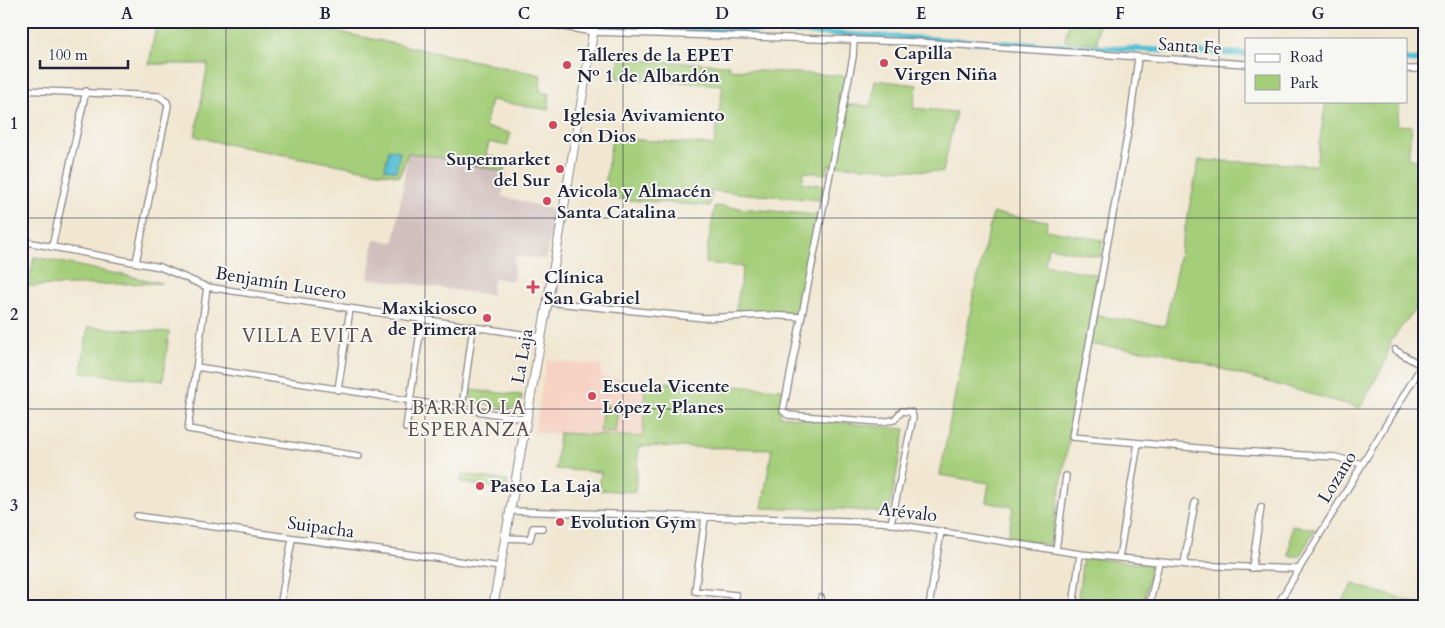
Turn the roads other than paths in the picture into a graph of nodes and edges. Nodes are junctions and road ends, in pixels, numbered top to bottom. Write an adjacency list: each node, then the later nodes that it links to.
1 (530, 21): 2 (street, Santa Fe)
2 (594, 26): 3 (street, Santa Fe); 14 (main road, La Laja)
3 (854, 39): 4 (street, Santa Fe); 16 (street)
4 (1138, 58): 5 (street, Santa Fe); 28 (street)
5 (1245, 64)
6 (1408, 69): 7 (street)
7 (1424, 69)
8 (21, 90): 9 (street)
9 (86, 91): 11 (street); 12 (street)
10 (21, 241): 11 (street, Benjamín Lucero)
11 (52, 247): 12 (street, Benjamín Lucero)
12 (136, 262): 13 (street, Benjamín Lucero)
13 (208, 287): 15 (street, Benjamín Lucero); 22 (street)
14 (547, 302): 16 (street); 19 (main road, La Laja)
15 (350, 309): 17 (street, Benjamín Lucero); 23 (street)
16 (800, 317): 37 (street)
17 (422, 319): 18 (street, Benjamín Lucero); 24 (street)
18 (473, 327): 19 (street, Benjamín Lucero); 25 (street)
19 (541, 337): 26 (main road, La Laja)
20 (1394, 350): 21 (street)
21 (1423, 364): 30 (street, Lozano)
22 (197, 367): 23 (street); 29 (street)
23 (338, 390): 24 (street)
24 (410, 400): 25 (street); 27 (street)
25 (462, 407): 26 (street)
26 (526, 419): 34 (main road, La Laja)
27 (406, 428)
28 (1138, 443): 30 (street); 44 (street)
29 (359, 456)
30 (1362, 464): 49 (street, Lozano)
31 (1066, 476): 42 (street)
32 (1194, 502): 46 (street)
33 (1261, 507): 48 (street)
34 (511, 511): 36 (street, Arévalo); 40 (main road, La Laja)
35 (138, 516): 41 (street, Suipacha)
36 (705, 518): 37 (street, Arévalo); 53 (street)
37 (891, 524): 39 (street, Arévalo)
38 (542, 528): 40 (street)
39 (941, 531): 42 (street, Arévalo); 55 (street)
40 (505, 538): 47 (main road, La Laja)
41 (292, 539): 47 (street, Suipacha); 51 (street)
42 (1056, 550): 43 (street, Arévalo)
43 (1080, 554): 44 (street, Arévalo); 56 (street)
44 (1119, 558): 45 (street, Arévalo)
45 (1160, 562): 46 (street, Arévalo); 57 (street)
46 (1184, 564): 48 (street, Arévalo)
47 (500, 567): 52 (main road, La Laja)
48 (1252, 568): 49 (street, Arévalo)
49 (1299, 569): 58 (street, Lozano)
50 (821, 598): 54 (street)
51 (280, 607)
52 (493, 607)
53 (734, 607)
54 (820, 607)
55 (929, 607)
56 (1073, 607)
57 (1150, 607)
58 (1276, 607)

